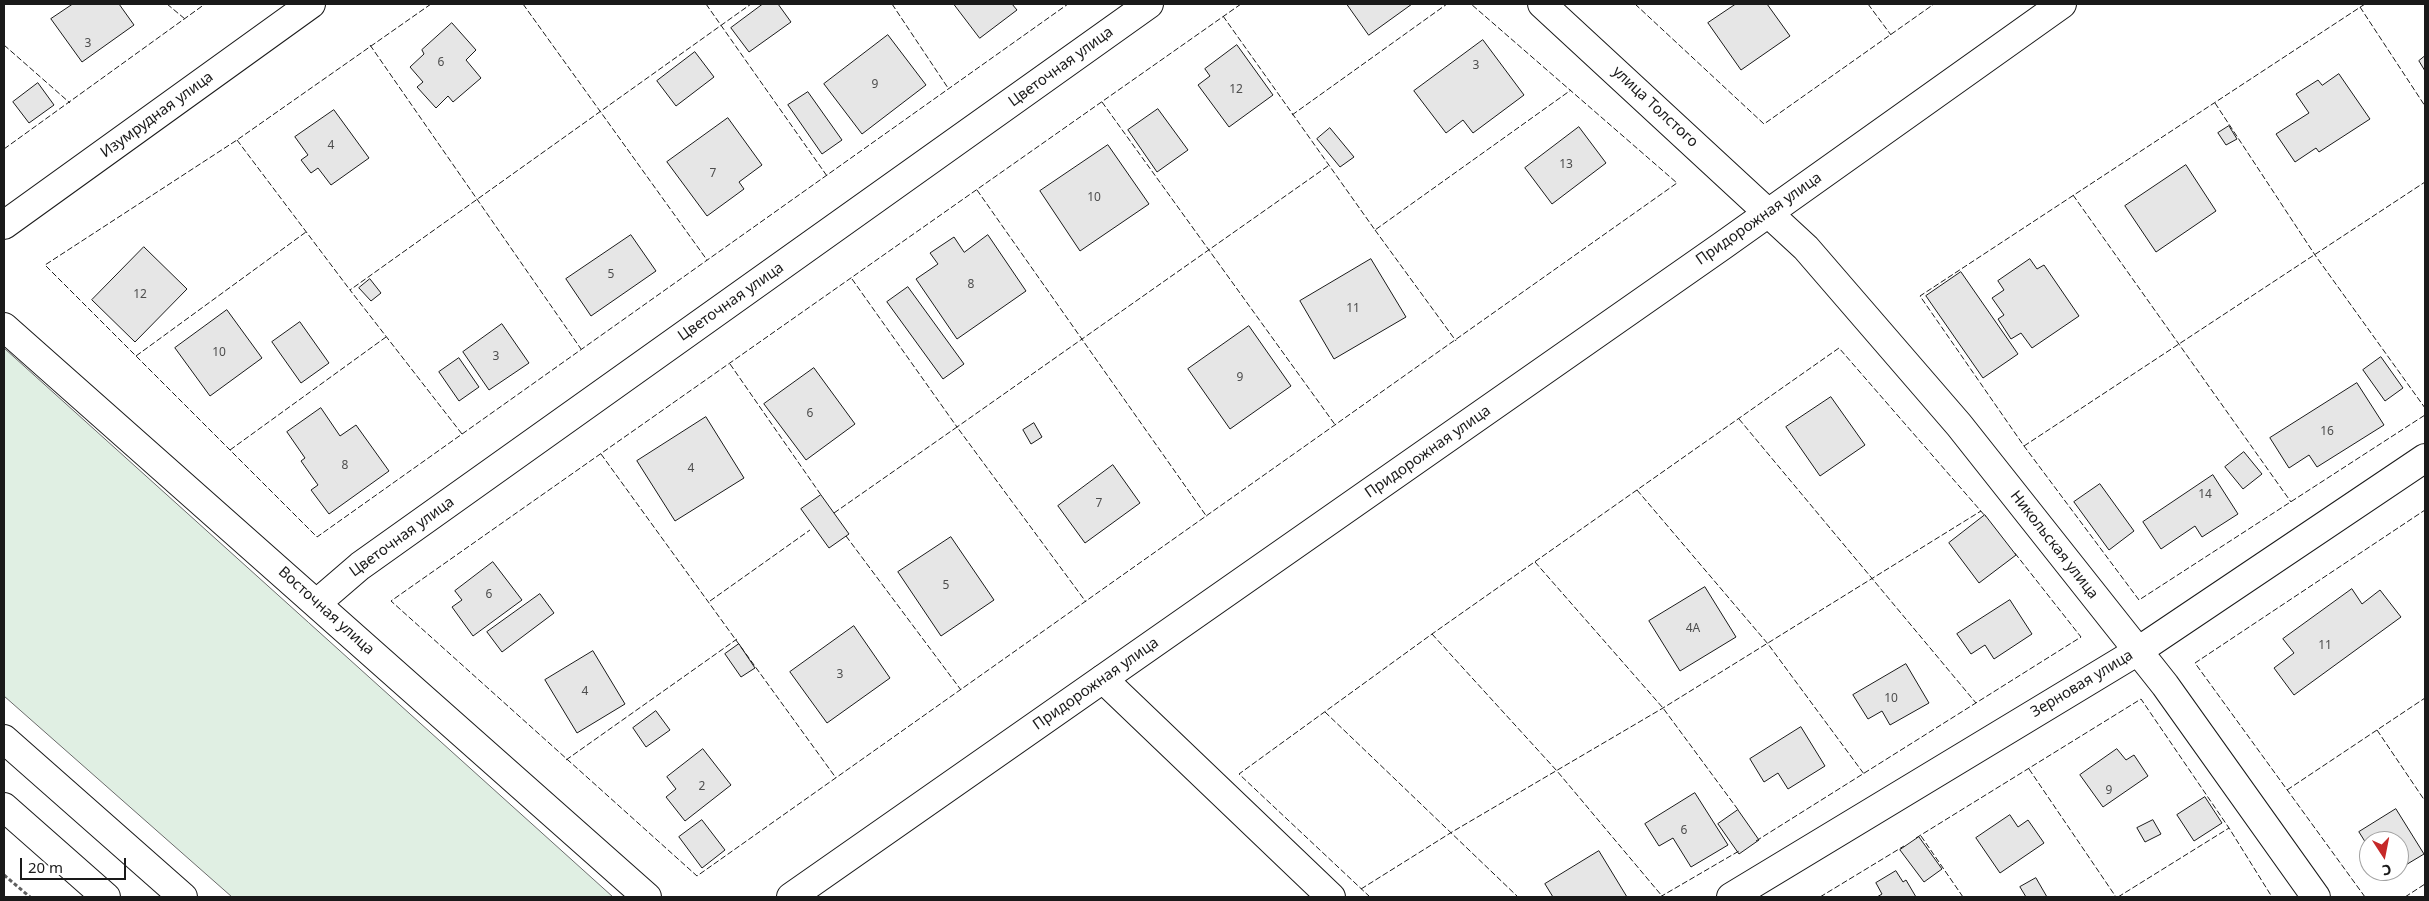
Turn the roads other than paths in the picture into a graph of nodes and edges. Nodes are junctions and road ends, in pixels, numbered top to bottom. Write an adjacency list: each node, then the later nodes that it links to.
1 (311, 4): 6 (street, Изумрудная улица)
2 (1149, 4): 9 (street, Цветочная улица)
3 (1542, 4): 5 (street, улица Толстого)
4 (2062, 4): 5 (street, Придорожная улица)
5 (1767, 212): 10 (street, Никольская улица); 11 (street, Придорожная улица)
6 (4, 225)
7 (4, 327): 9 (street, Восточная улица)
8 (2425, 458): 10 (street, Зерновая улица)
9 (317, 603): 16 (street, Восточная улица)
10 (2138, 651): 19 (street, Зерновая улица); 20 (street, Никольская улица)
11 (1103, 679): 17 (street, Придорожная улица); 18 (street)
12 (4, 739): 15 (street)
13 (4, 807): 14 (street)
14 (106, 897)
15 (183, 897)
16 (646, 897)
17 (791, 897)
18 (1330, 897)
19 (1730, 897)
20 (2316, 897)

